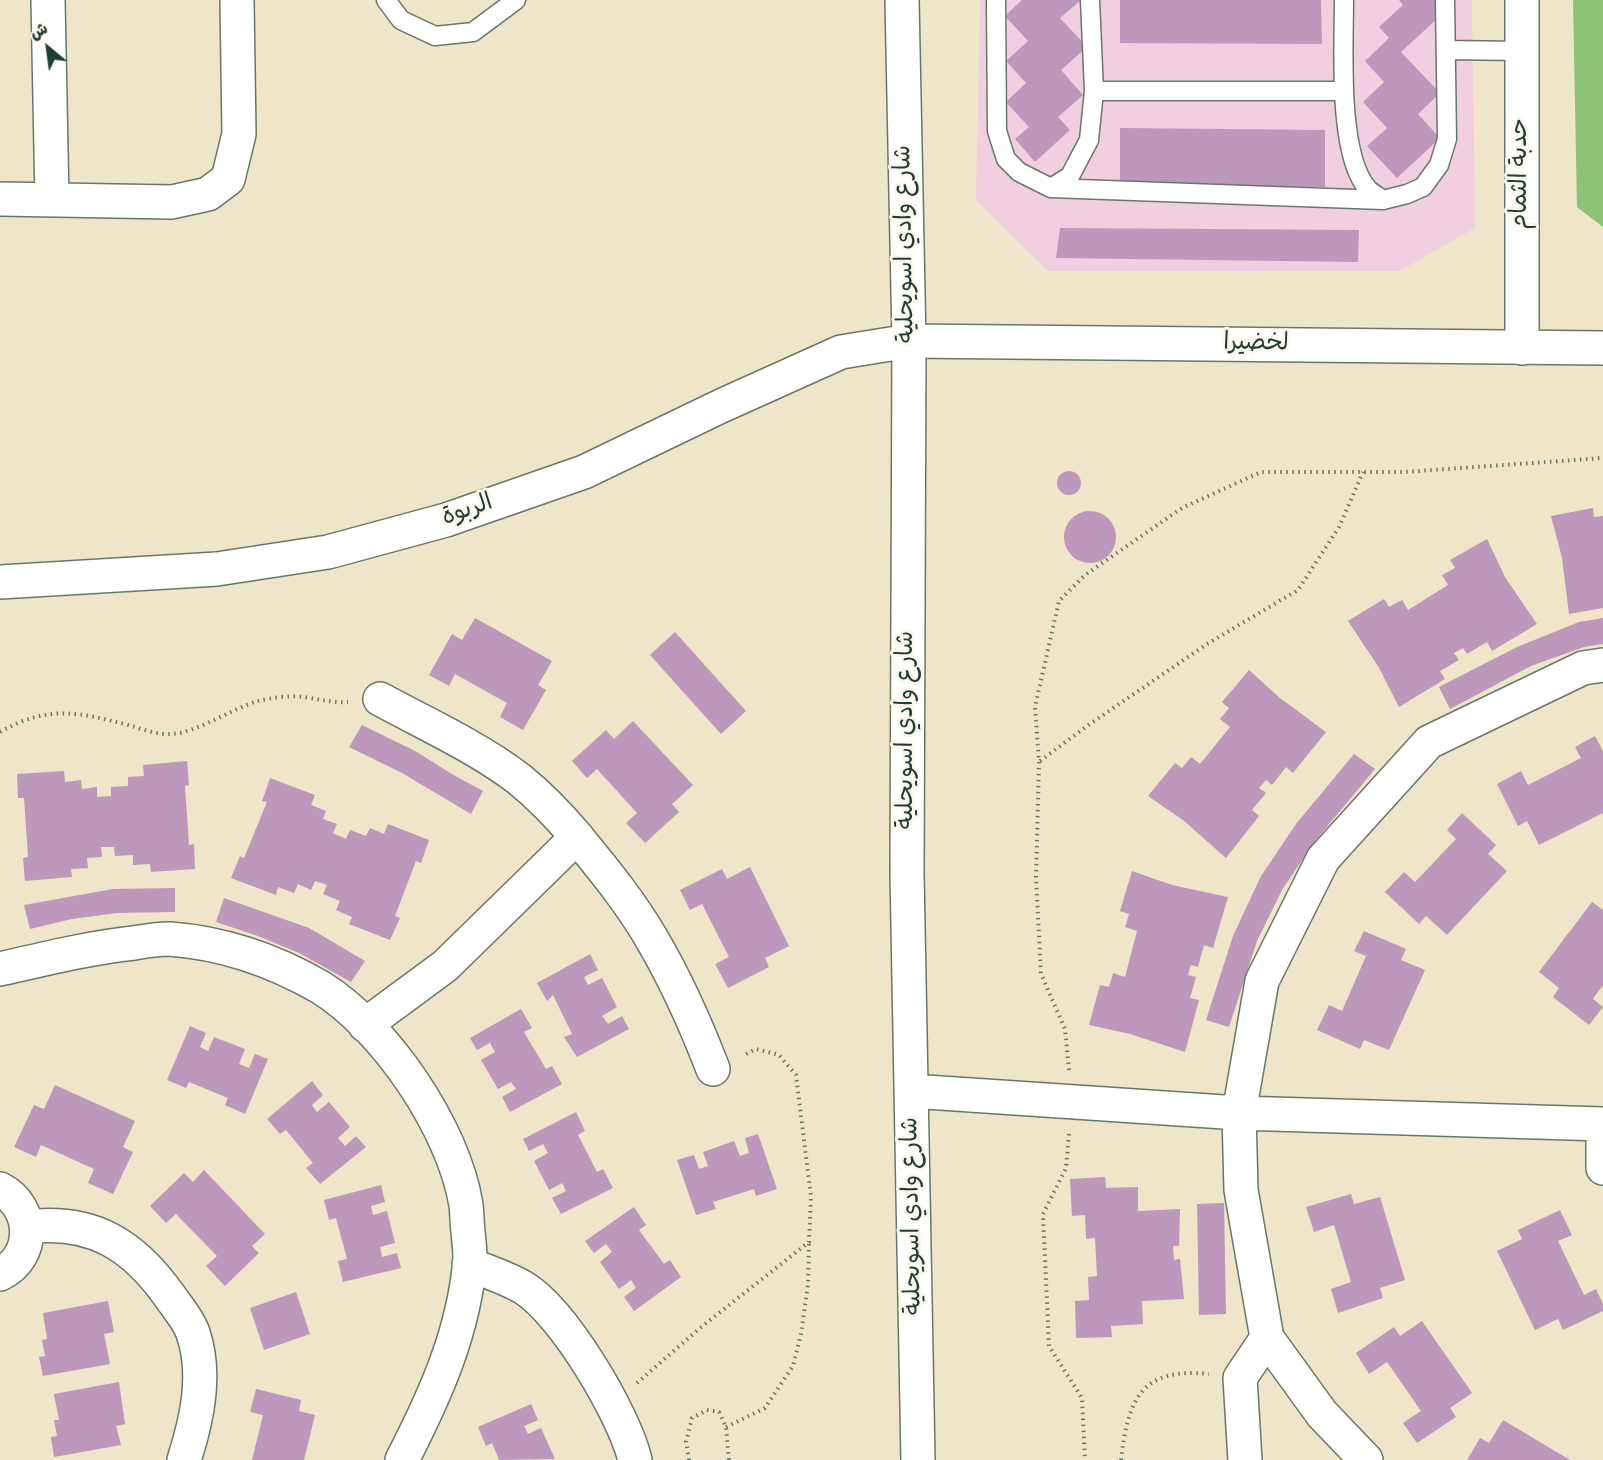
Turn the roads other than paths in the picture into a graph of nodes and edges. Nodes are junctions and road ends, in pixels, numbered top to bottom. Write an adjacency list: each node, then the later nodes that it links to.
1 (48, 0): 17 (street)
2 (237, 0): 17 (street)
3 (386, 0): 4 (lane)
4 (516, 0)
5 (902, 0): 19 (street, شارع وادي اسويحلية)
6 (996, 0): 15 (lane)
7 (1090, 0): 13 (lane)
8 (1344, 0): 14 (lane)
9 (1445, 0): 11 (lane)
10 (1522, 0): 12 (street, حدبة الثمام)
11 (1446, 50): 12 (lane); 18 (lane)
12 (1522, 51): 20 (street, حدبة الثمام)
13 (1094, 91): 14 (lane); 15 (lane)
14 (1344, 91): 18 (lane)
15 (1051, 188): 18 (lane)
16 (0, 199): 17 (street)
17 (52, 200)
18 (1383, 200)
19 (909, 342): 20 (street, لخضيرا); 22 (street, الربوة); 29 (street, شارع وادي اسويحلية)
20 (1522, 348): 21 (street, لخضيرا)
21 (1603, 348)
22 (0, 582)
23 (1603, 665): 30 (street)
24 (380, 699): 25 (street)
25 (577, 837): 27 (street); 28 (street)
26 (0, 969): 27 (street)
27 (365, 1025): 36 (street)
28 (713, 1070)
29 (911, 1091): 30 (street); 42 (street, شارع وادي اسويحلية)
30 (1239, 1113): 31 (street); 38 (street)
31 (1603, 1124)
32 (1603, 1138): 33 (street)
33 (1603, 1168)
34 (0, 1189): 35 (street)
35 (27, 1227): 37 (street); 39 (street)
36 (469, 1264): 40 (street); 41 (street)
37 (0, 1274)
38 (1267, 1338): 43 (street); 44 (street)
39 (184, 1460)
40 (402, 1460)
41 (635, 1460)
42 (918, 1460)
43 (1245, 1460)
44 (1366, 1460)

